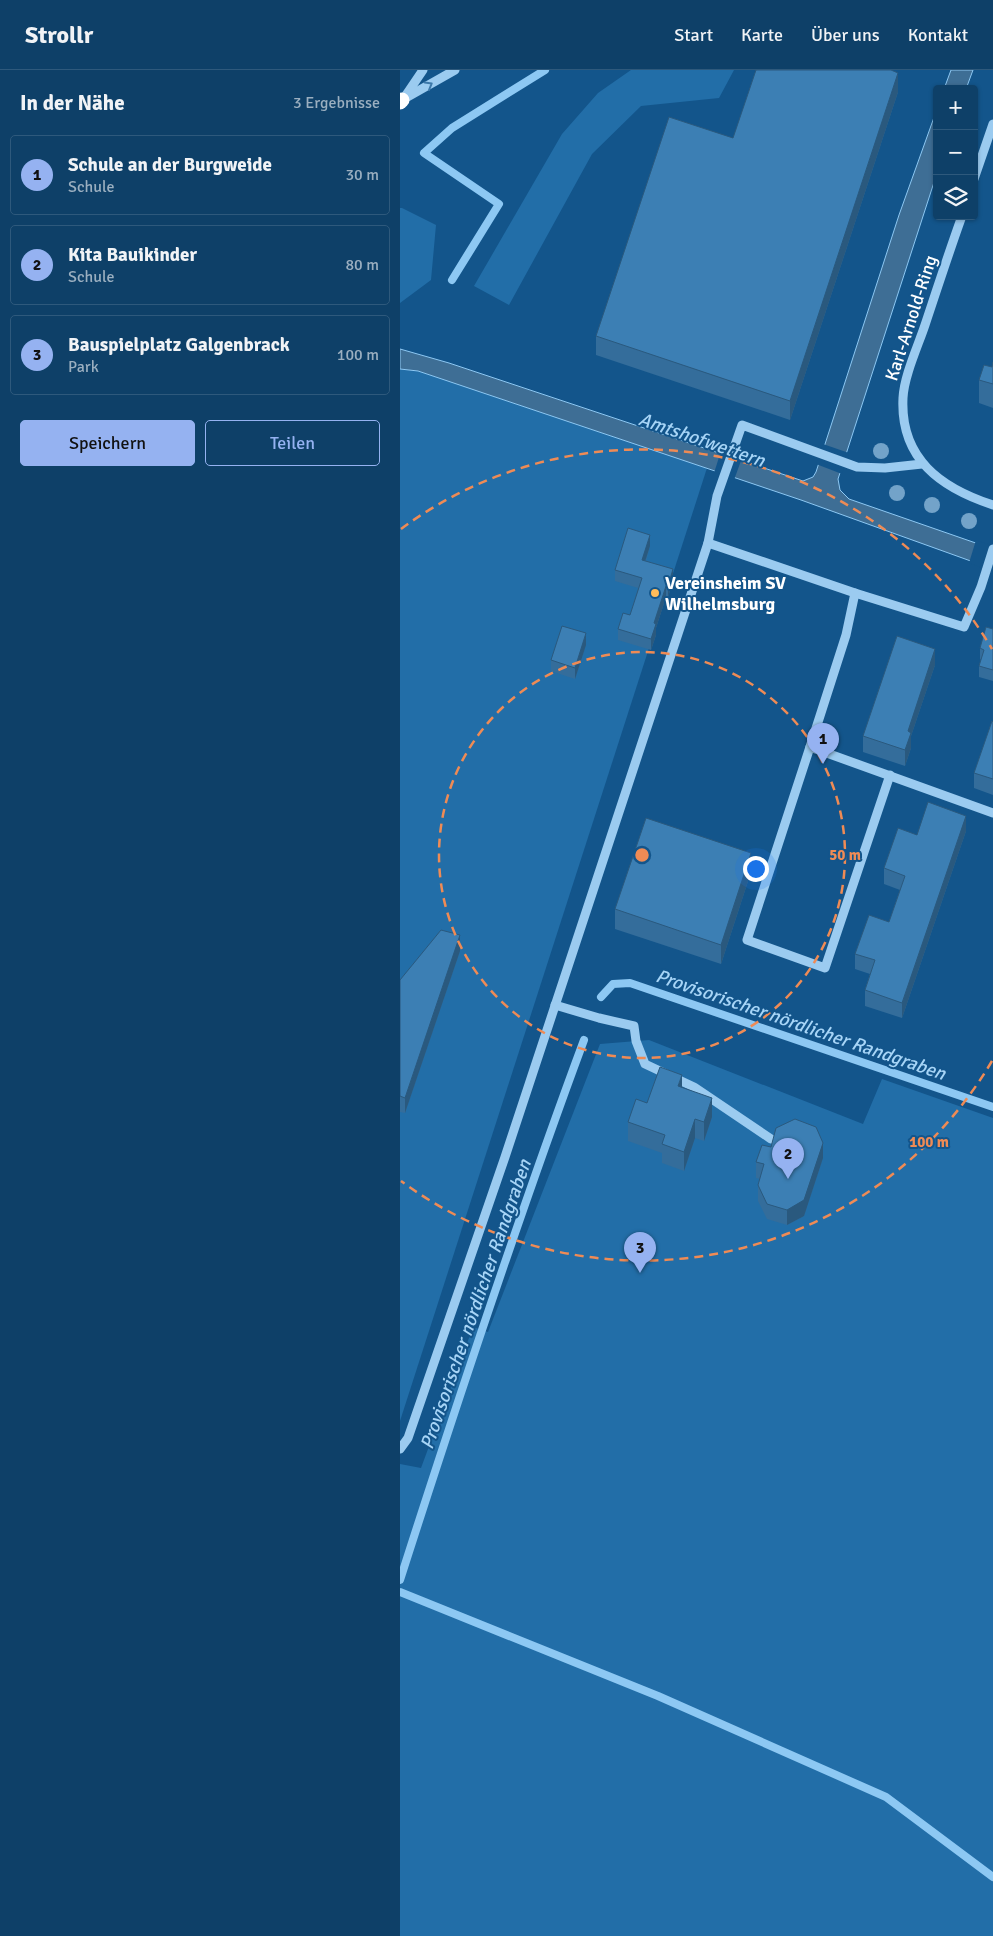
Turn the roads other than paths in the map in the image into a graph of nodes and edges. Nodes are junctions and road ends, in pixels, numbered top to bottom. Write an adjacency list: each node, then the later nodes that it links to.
1 (423, 70): 3 (street)
2 (455, 70): 3 (street, one-way to 2)
3 (401, 101)
4 (993, 124): 5 (street)
5 (975, 175)
6 (961, 220): 7 (street, Karl-Arnold-Ring)
7 (922, 464): 8 (street, Karl-Arnold-Ring); 9 (street)
8 (993, 505)
9 (708, 543): 11 (street); 15 (street)
10 (993, 549): 11 (street)
11 (856, 593): 12 (street)
12 (810, 747): 13 (street); 13 (street)
13 (890, 775): 14 (street)
14 (993, 813)
15 (555, 1005): 16 (street); 17 (street)
16 (771, 1139)
17 (400, 1450)

